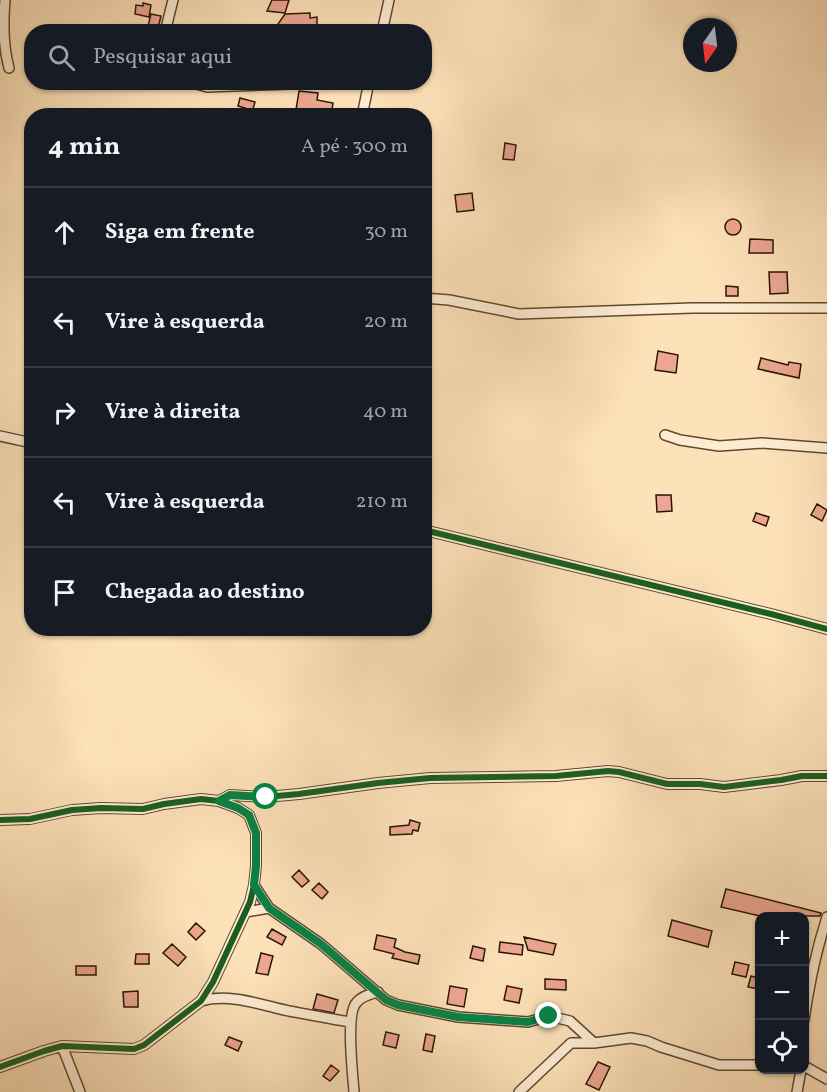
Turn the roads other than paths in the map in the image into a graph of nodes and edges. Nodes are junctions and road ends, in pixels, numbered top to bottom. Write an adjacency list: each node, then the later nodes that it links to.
1 (5, 0): 6 (street)
2 (173, 0): 4 (street)
3 (389, 0): 5 (street)
4 (167, 24)
5 (384, 24)
6 (9, 68)
7 (367, 90): 8 (street)
8 (364, 108)
9 (432, 299): 10 (street)
10 (827, 308)
11 (664, 435): 14 (street)
12 (0, 436): 13 (street)
13 (24, 441)
14 (827, 448)
15 (432, 532): 16 (street)
16 (827, 629)
17 (827, 776): 18 (street)
18 (219, 801): 19 (street); 20 (street)
19 (0, 820)
20 (254, 885): 21 (street); 22 (street)
21 (269, 908): 22 (street); 25 (street)
22 (246, 912): 26 (street)
23 (827, 917): 24 (street)
24 (809, 988)
25 (378, 992): 27 (street); 28 (street)
26 (201, 1001): 27 (street); 29 (street)
27 (350, 1022): 38 (street)
28 (594, 1043): 30 (street); 39 (street)
29 (62, 1046): 31 (street); 37 (street)
30 (755, 1065)
31 (0, 1067)
32 (809, 1069): 34 (street)
33 (827, 1070): 34 (street)
34 (815, 1072): 36 (street)
35 (800, 1074): 40 (street)
36 (827, 1079)
37 (80, 1092)
38 (354, 1092)
39 (519, 1092)
40 (797, 1092)

